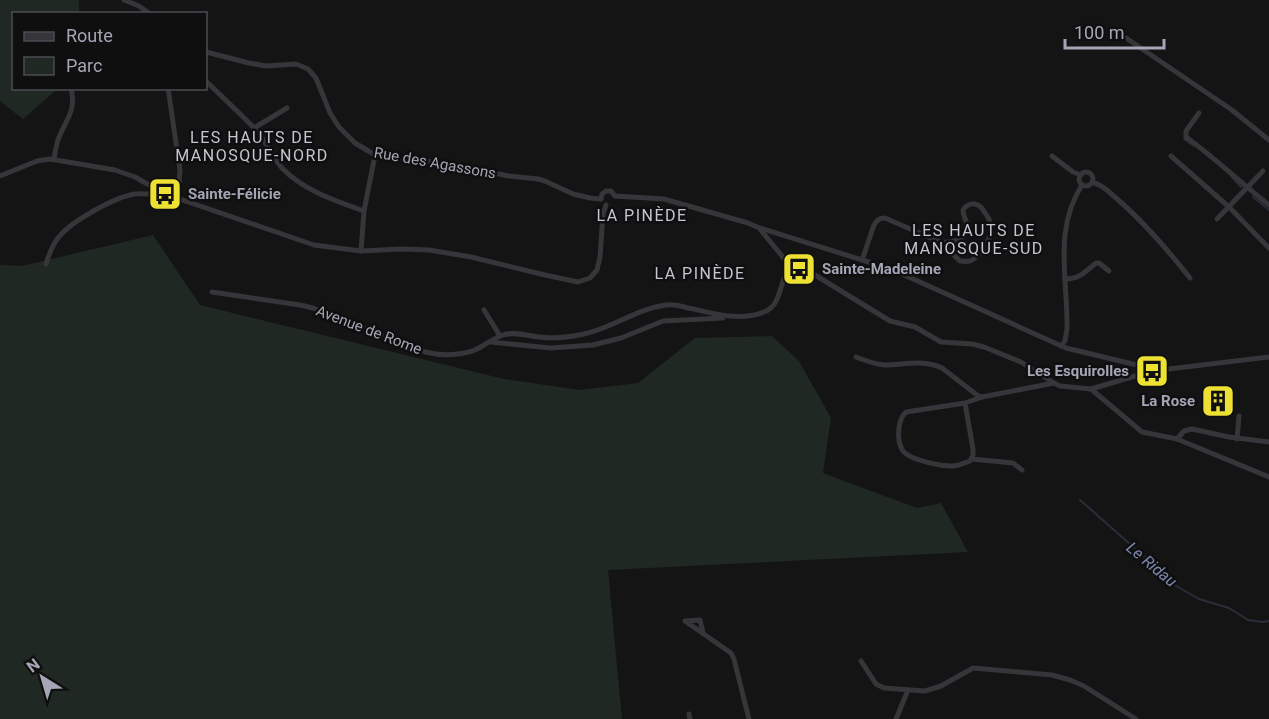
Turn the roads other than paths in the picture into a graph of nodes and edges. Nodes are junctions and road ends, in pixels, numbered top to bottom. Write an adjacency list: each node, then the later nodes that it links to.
1 (124, 0): 2 (street)
2 (147, 12)
3 (1126, 38): 11 (street)
4 (207, 52): 12 (street, Rue des Agassons)
5 (207, 82): 10 (street)
6 (71, 90): 15 (street)
7 (168, 90): 23 (street)
8 (287, 108): 10 (street)
9 (1199, 112): 21 (street)
10 (254, 128): 28 (street)
11 (1269, 140)
12 (375, 155): 24 (street, Rue des Agassons); 28 (street)
13 (1052, 156): 17 (street)
14 (1171, 156): 27 (street)
15 (54, 159): 18 (street); 22 (street)
16 (1263, 171): 21 (street)
17 (1081, 175): 19 (street); 20 (street)
18 (0, 176)
19 (1092, 182): 20 (street); 38 (street)
20 (1082, 185): 39 (street)
21 (1247, 188): 26 (street); 27 (street)
22 (165, 195): 23 (street); 35 (street)
23 (173, 197): 33 (street)
24 (601, 199): 25 (street); 25 (street)
25 (612, 202): 30 (street); 33 (street)
26 (1269, 205)
27 (1228, 207): 29 (street); 32 (street)
28 (364, 211): 33 (street)
29 (1217, 219)
30 (759, 228): 34 (street); 36 (street)
31 (940, 242): 31 (street); 34 (street)
32 (1269, 248)
33 (361, 251)
34 (862, 260): 45 (street)
35 (46, 264)
36 (789, 265): 42 (street); 49 (street)
37 (1109, 271): 39 (street)
38 (1190, 278)
39 (1065, 279): 45 (street)
40 (212, 292): 44 (street, Avenue de Rome)
41 (484, 310): 43 (street)
42 (727, 317): 43 (street); 44 (street)
43 (500, 336): 44 (street, Avenue de Rome)
44 (490, 342)
45 (1061, 346): 48 (street)
46 (856, 357): 51 (street)
47 (1269, 357): 48 (street)
48 (1148, 372): 50 (street)
49 (1054, 384): 50 (street); 51 (street)
50 (1090, 389): 55 (street)
51 (982, 397): 52 (street)
52 (965, 403): 57 (street); 57 (street)
53 (1239, 416): 54 (street)
54 (1238, 439): 55 (street); 56 (street)
55 (1177, 440): 59 (street)
56 (1269, 442)
57 (972, 459): 58 (street)
58 (1022, 470)
59 (1269, 477)
60 (703, 633): 63 (street)
61 (861, 661): 62 (street)
62 (908, 690): 64 (street); 65 (street)
63 (749, 719)
64 (896, 719)
65 (1136, 719)

